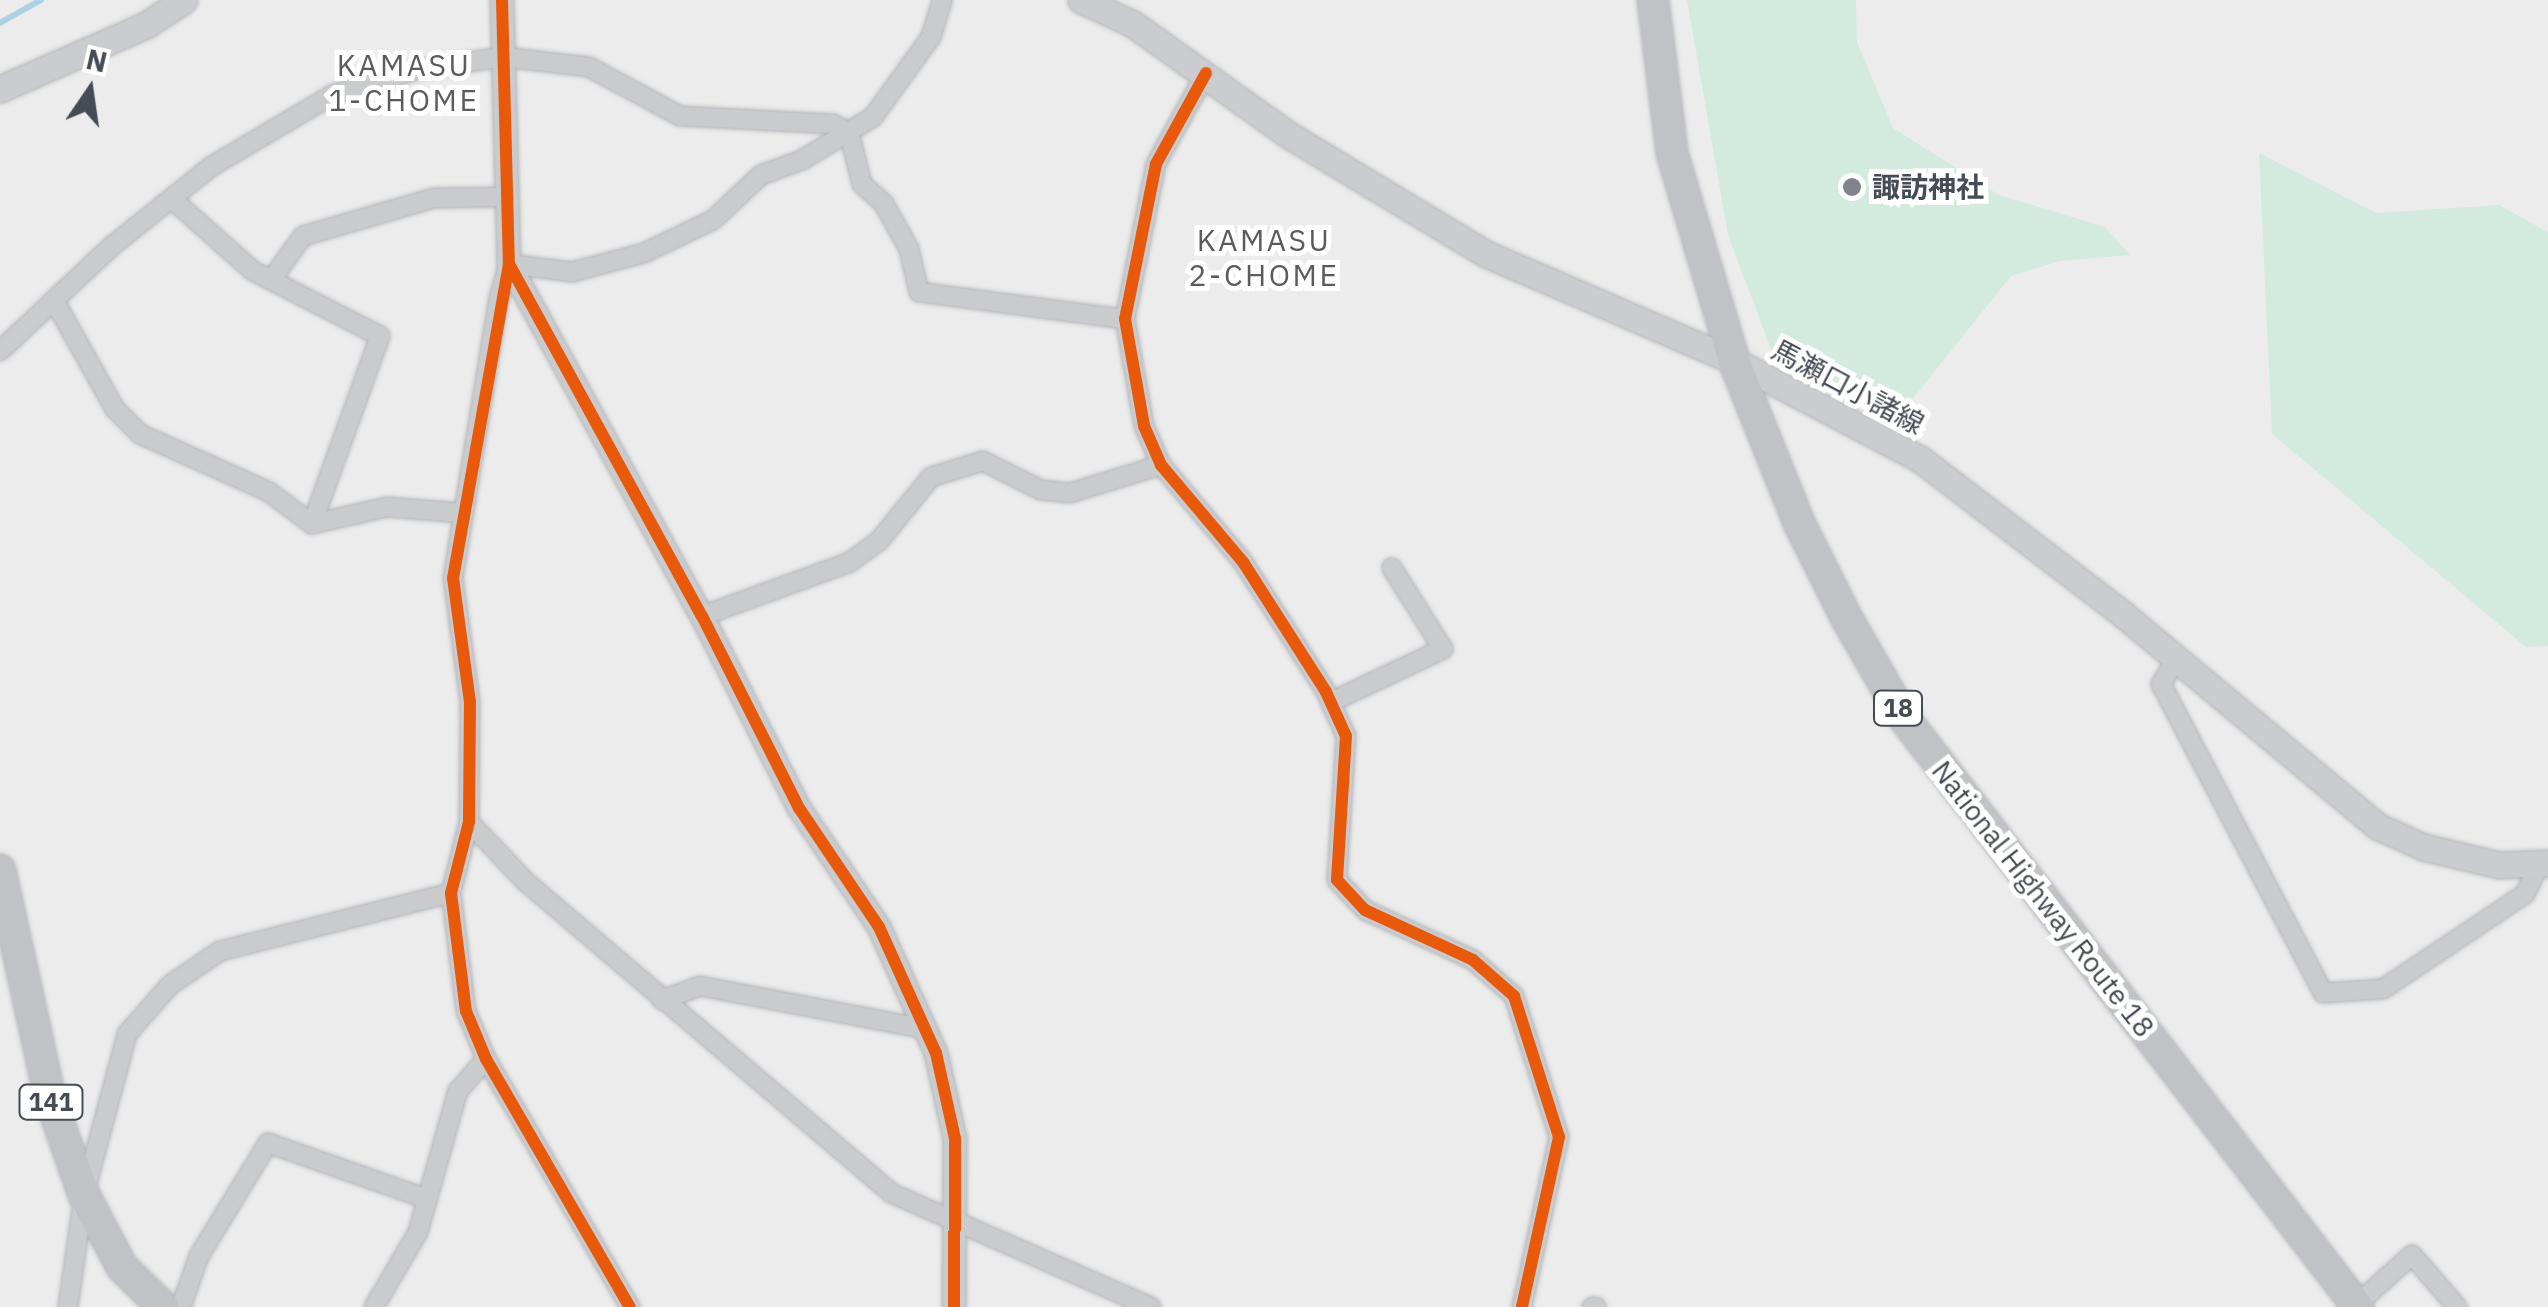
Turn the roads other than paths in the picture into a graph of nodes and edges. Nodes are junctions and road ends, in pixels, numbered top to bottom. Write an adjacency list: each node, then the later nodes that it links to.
1 (184, 0): 8 (main road)
2 (502, 0): 6 (street)
3 (942, 0): 9 (street)
4 (1082, 0): 7 (main road, 馬瀬口小諸線)
5 (1653, 0): 17 (highway, National Highway Route 18 / 18)
6 (503, 57): 9 (street); 10 (street); 11 (street)
7 (1206, 72): 15 (street); 17 (main road, 馬瀬口小諸線)
8 (0, 89)
9 (849, 132): 12 (street); 15 (street)
10 (507, 198): 12 (street); 13 (street)
11 (172, 199): 13 (street); 14 (street)
12 (509, 264): 19 (street); 22 (street)
13 (271, 280): 20 (street)
14 (54, 300): 16 (street); 20 (street)
15 (1125, 319): 18 (street)
16 (0, 351)
17 (1734, 361): 23 (main road, 馬瀬口小諸線); 35 (highway, National Highway Route 18 / 18)
18 (1161, 465): 22 (street); 24 (street)
19 (462, 512): 20 (street); 25 (street)
20 (312, 524)
21 (1392, 568): 24 (street)
22 (702, 616): 30 (street)
23 (2176, 660): 26 (main road, 馬瀬口小諸線); 26 (street)
24 (1331, 702): 43 (street)
25 (468, 822): 28 (street); 29 (street)
26 (2544, 863)
27 (0, 870): 32 (highway, 141)
28 (451, 893): 31 (street); 32 (street)
29 (662, 1000): 30 (street); 34 (street)
30 (925, 1029): 34 (street)
31 (486, 1059): 33 (street); 40 (street)
32 (84, 1195): 36 (street); 37 (highway, 141)
33 (424, 1198): 38 (street); 39 (street)
34 (956, 1224): 41 (street); 42 (street)
35 (2357, 1306): 44 (street)
36 (68, 1307)
37 (164, 1307)
38 (181, 1307)
39 (374, 1307)
40 (630, 1307)
41 (954, 1307)
42 (1151, 1307)
43 (1522, 1307)
44 (2457, 1307)

